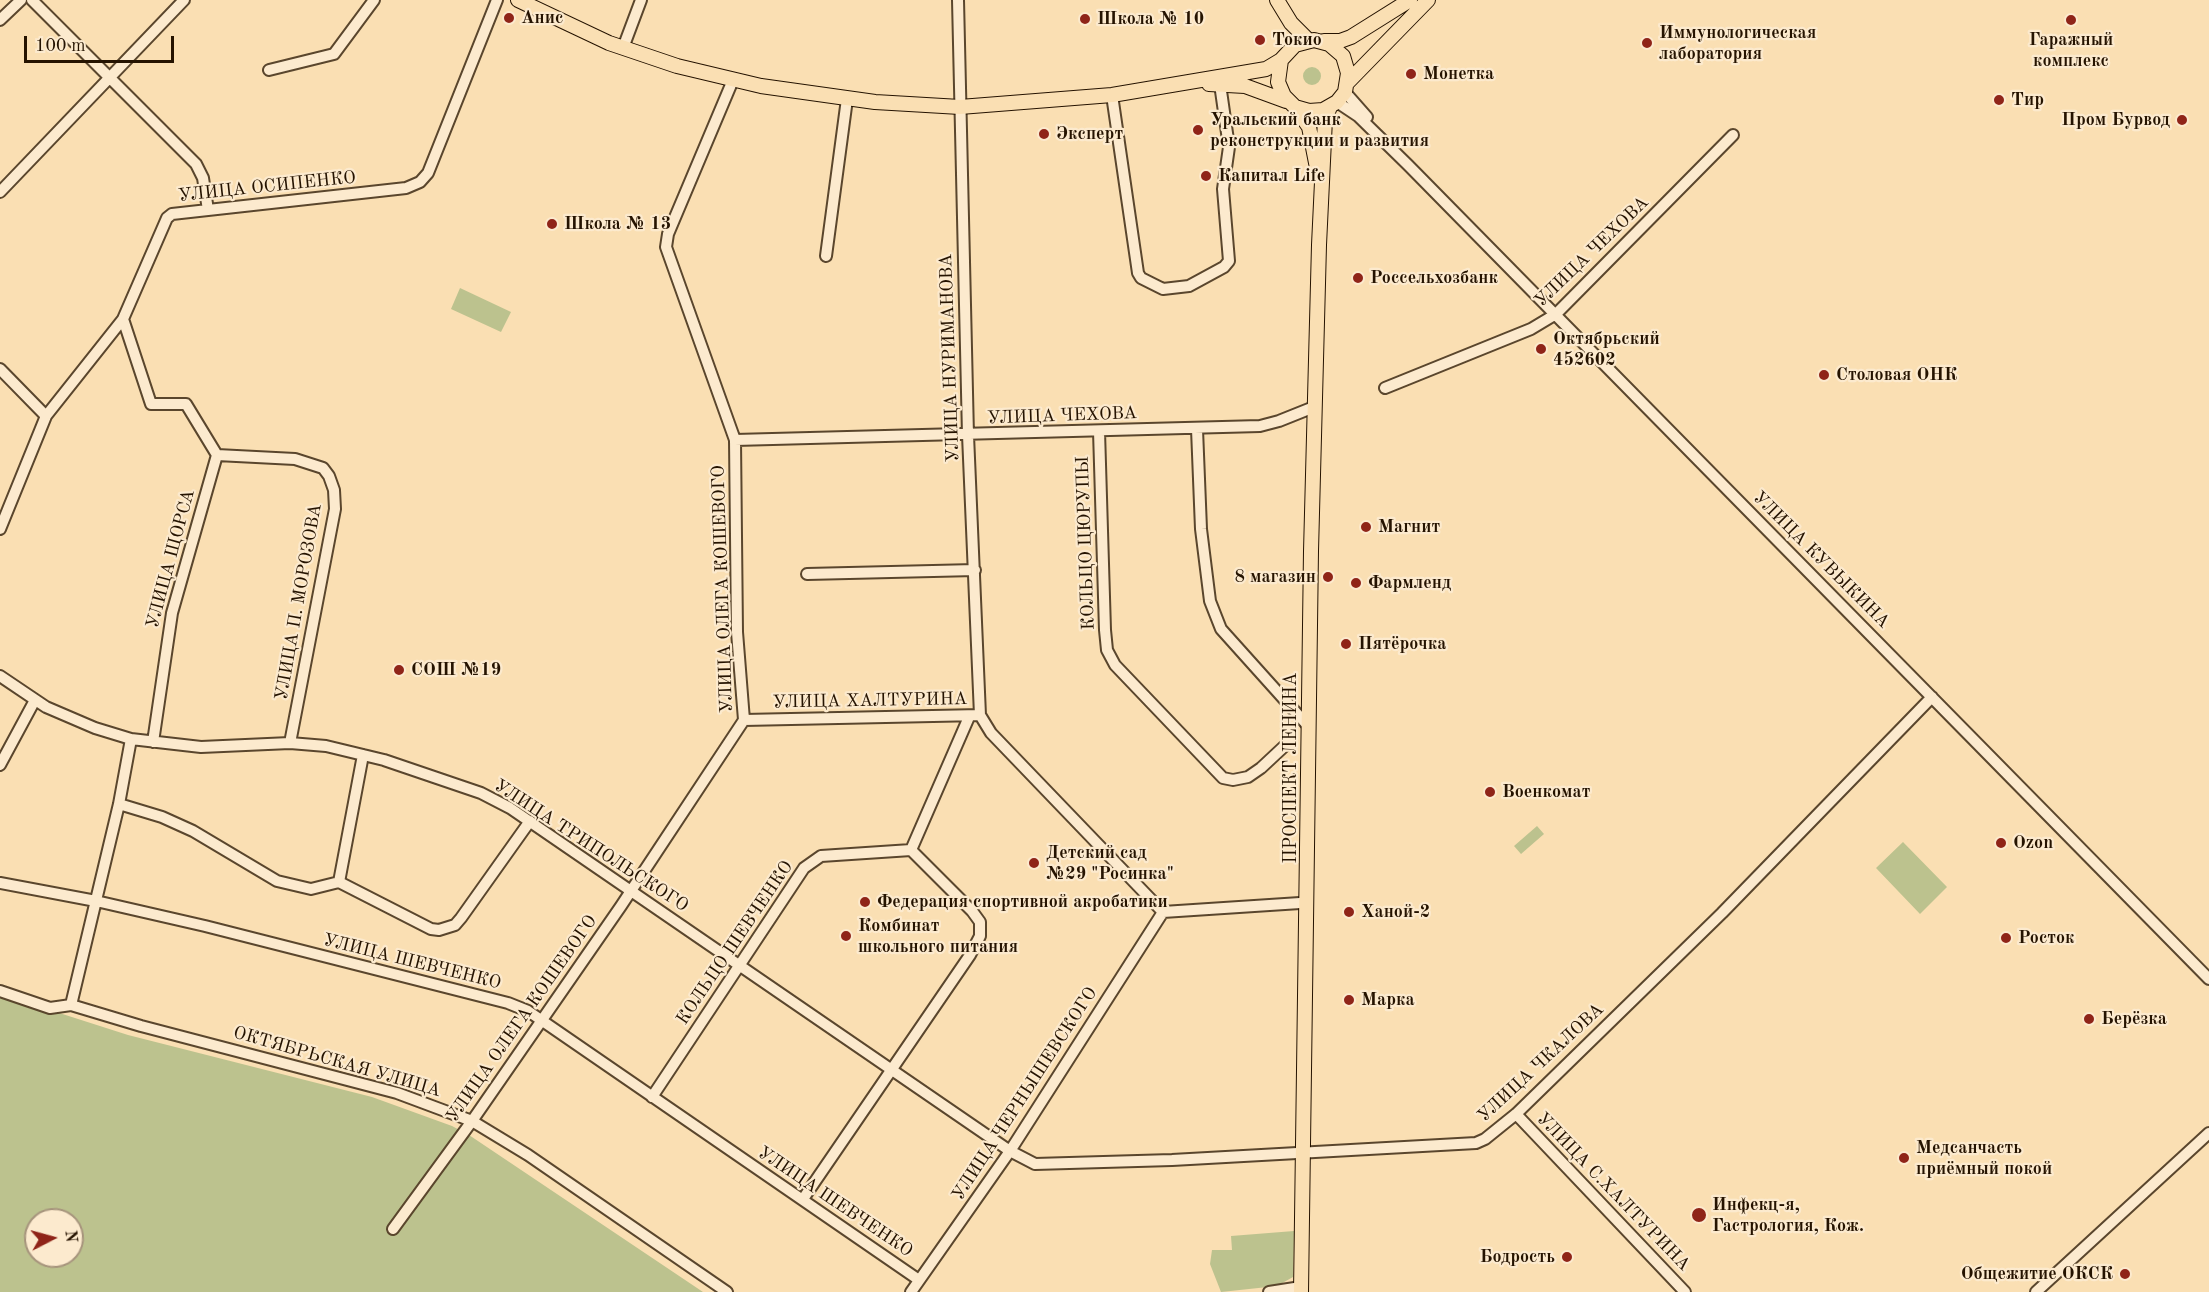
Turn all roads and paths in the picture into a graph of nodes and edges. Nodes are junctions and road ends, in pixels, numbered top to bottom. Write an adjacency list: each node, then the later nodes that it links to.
1 (21, 0): 12 (street)
2 (32, 0): 17 (street)
3 (184, 0): 17 (street)
4 (374, 0): 16 (street)
5 (497, 0): 28 (street, УЛИЦА ОСИПЕНКО)
6 (519, 0): 14 (main road)
7 (642, 0): 14 (street)
8 (958, 0): 25 (street, УЛИЦА НУРИМАНОВА)
9 (1277, 0): 13 (main road); 15 (main road)
10 (1410, 0): 13 (main road)
11 (1428, 0): 22 (main road)
12 (0, 20)
13 (1314, 40): 15 (main road); 22 (main road)
14 (622, 48): 18 (main road)
15 (1285, 54): 19 (main road); 24 (main road)
16 (268, 70)
17 (111, 77): 27 (street); 28 (street)
18 (733, 80): 23 (main road); 40 (street, УЛИЦА ОЛЕГА КОШЕВОГО)
19 (1177, 84): 20 (main road); 21 (main road)
20 (1220, 84): 21 (street); 24 (main road)
21 (1112, 95): 25 (main road)
22 (1340, 96): 24 (main road); 29 (main road, ПРОСПЕКТ ЛЕНИНА); 31 (street, УЛИЦА КУВЫКИНА)
23 (847, 99): 25 (main road); 30 (street)
24 (1292, 105): 29 (main road, ПРОСПЕКТ ЛЕНИНА)
25 (960, 107): 39 (street, УЛИЦА НУРИМАНОВА)
26 (1733, 135): 31 (street, УЛИЦА ЧЕХОВА)
27 (0, 192)
28 (208, 210): 32 (street, УЛИЦА ОСИПЕНКО)
29 (1319, 245): 35 (main road, ПРОСПЕКТ ЛЕНИНА)
30 (826, 256)
31 (1556, 314): 34 (street, УЛИЦА ЧЕХОВА); 46 (street, УЛИЦА КУВЫКИНА)
32 (123, 319): 36 (street, УЛИЦА ОСИПЕНКО); 41 (street)
33 (0, 369): 36 (street)
34 (1385, 388)
35 (1314, 407): 37 (street, УЛИЦА ЧЕХОВА); 50 (main road, ПРОСПЕКТ ЛЕНИНА)
36 (46, 416): 42 (street, УЛИЦА ОСИПЕНКО)
37 (1197, 429): 38 (street, УЛИЦА ЧЕХОВА); 50 (street)
38 (1099, 430): 39 (street, УЛИЦА ЧЕХОВА); 52 (street, КОЛЬЦО ЦЮРУПЫ)
39 (968, 435): 40 (street, УЛИЦА ЧЕХОВА); 43 (street, УЛИЦА НУРИМАНОВА)
40 (735, 440): 49 (street, УЛИЦА ОЛЕГА КОШЕВОГО)
41 (217, 455): 53 (street, УЛИЦА ЩОРСА); 54 (street, УЛИЦА П. МОРОЗОВА)
42 (0, 529)
43 (975, 570): 44 (street); 48 (street, УЛИЦА НУРИМАНОВА)
44 (807, 574)
45 (0, 676): 47 (street, УЛИЦА ТРИПОЛЬСКОГО)
46 (1932, 697): 67 (street, УЛИЦА КУВЫКИНА); 73 (street, УЛИЦА ЧКАЛОВА)
47 (35, 700): 51 (street, УЛИЦА ТРИПОЛЬСКОГО); 56 (street)
48 (974, 716): 49 (street, УЛИЦА ХАЛТУРИНА); 59 (street); 65 (street, УЛИЦА ХАЛТУРИНА)
49 (744, 720): 62 (street, УЛИЦА ОЛЕГА КОШЕВОГО)
50 (1309, 727): 77 (main road, ПРОСПЕКТ ЛЕНИНА)
51 (131, 739): 53 (street, УЛИЦА ТРИПОЛЬСКОГО); 57 (street)
52 (1291, 740)
53 (153, 742): 54 (street, УЛИЦА ТРИПОЛЬСКОГО)
54 (291, 743): 55 (street, УЛИЦА ТРИПОЛЬСКОГО)
55 (363, 755): 58 (street, УЛИЦА ТРИПОЛЬСКОГО); 60 (street)
56 (0, 765)
57 (119, 804): 60 (street); 63 (street)
58 (530, 821): 60 (street); 62 (street, УЛИЦА ТРИПОЛЬСКОГО)
59 (911, 850): 66 (street, КОЛЬЦО ШЕВЧЕНКО); 71 (street)
60 (339, 882)
61 (0, 883): 63 (street, УЛИЦА ШЕВЧЕНКО)
62 (630, 888): 66 (street, УЛИЦА ТРИПОЛЬСКОГО); 70 (street, УЛИЦА ОЛЕГА КОШЕВОГО)
63 (96, 901): 69 (street); 70 (street, УЛИЦА ШЕВЧЕНКО)
64 (1300, 903): 65 (street)
65 (1163, 912): 76 (street, УЛИЦА ЧЕРНЫШЕВСКОГО)
66 (739, 966): 71 (street, УЛИЦА ТРИПОЛЬСКОГО); 72 (street, КОЛЬЦО ШЕВЧЕНКО)
67 (2209, 979)
68 (0, 991): 69 (street, ОКТЯБРЬСКАЯ УЛИЦА)
69 (71, 1005): 74 (street, ОКТЯБРЬСКАЯ УЛИЦА)
70 (541, 1019): 72 (street, УЛИЦА ШЕВЧЕНКО); 74 (street, УЛИЦА ОЛЕГА КОШЕВОГО)
71 (893, 1069): 76 (street, УЛИЦА ТРИПОЛЬСКОГО); 78 (street)
72 (652, 1097): 78 (street, УЛИЦА ШЕВЧЕНКО)
73 (1516, 1114): 77 (street, УЛИЦА ЧКАЛОВА); 85 (street, УЛИЦА С.ХАЛТУРИНА)
74 (472, 1121): 79 (street, УЛИЦА ОЛЕГА КОШЕВОГО); 82 (street, ОКТЯБРЬСКАЯ УЛИЦА)
75 (2209, 1132): 86 (street)
76 (1010, 1151): 77 (street, УЛИЦА ЧКАЛОВА); 80 (street, УЛИЦА ЧЕРНЫШЕВСКОГО)
77 (1303, 1152): 81 (main road, ПРОСПЕКТ ЛЕНИНА)
78 (803, 1199): 80 (street, УЛИЦА ШЕВЧЕНКО)
79 (393, 1229)
80 (919, 1280): 83 (street, УЛИЦА ЧЕРНЫШЕВСКОГО)
81 (1301, 1290): 84 (street)
82 (727, 1292)
83 (911, 1292)
84 (1269, 1292)
85 (1685, 1292)
86 (2036, 1292)

